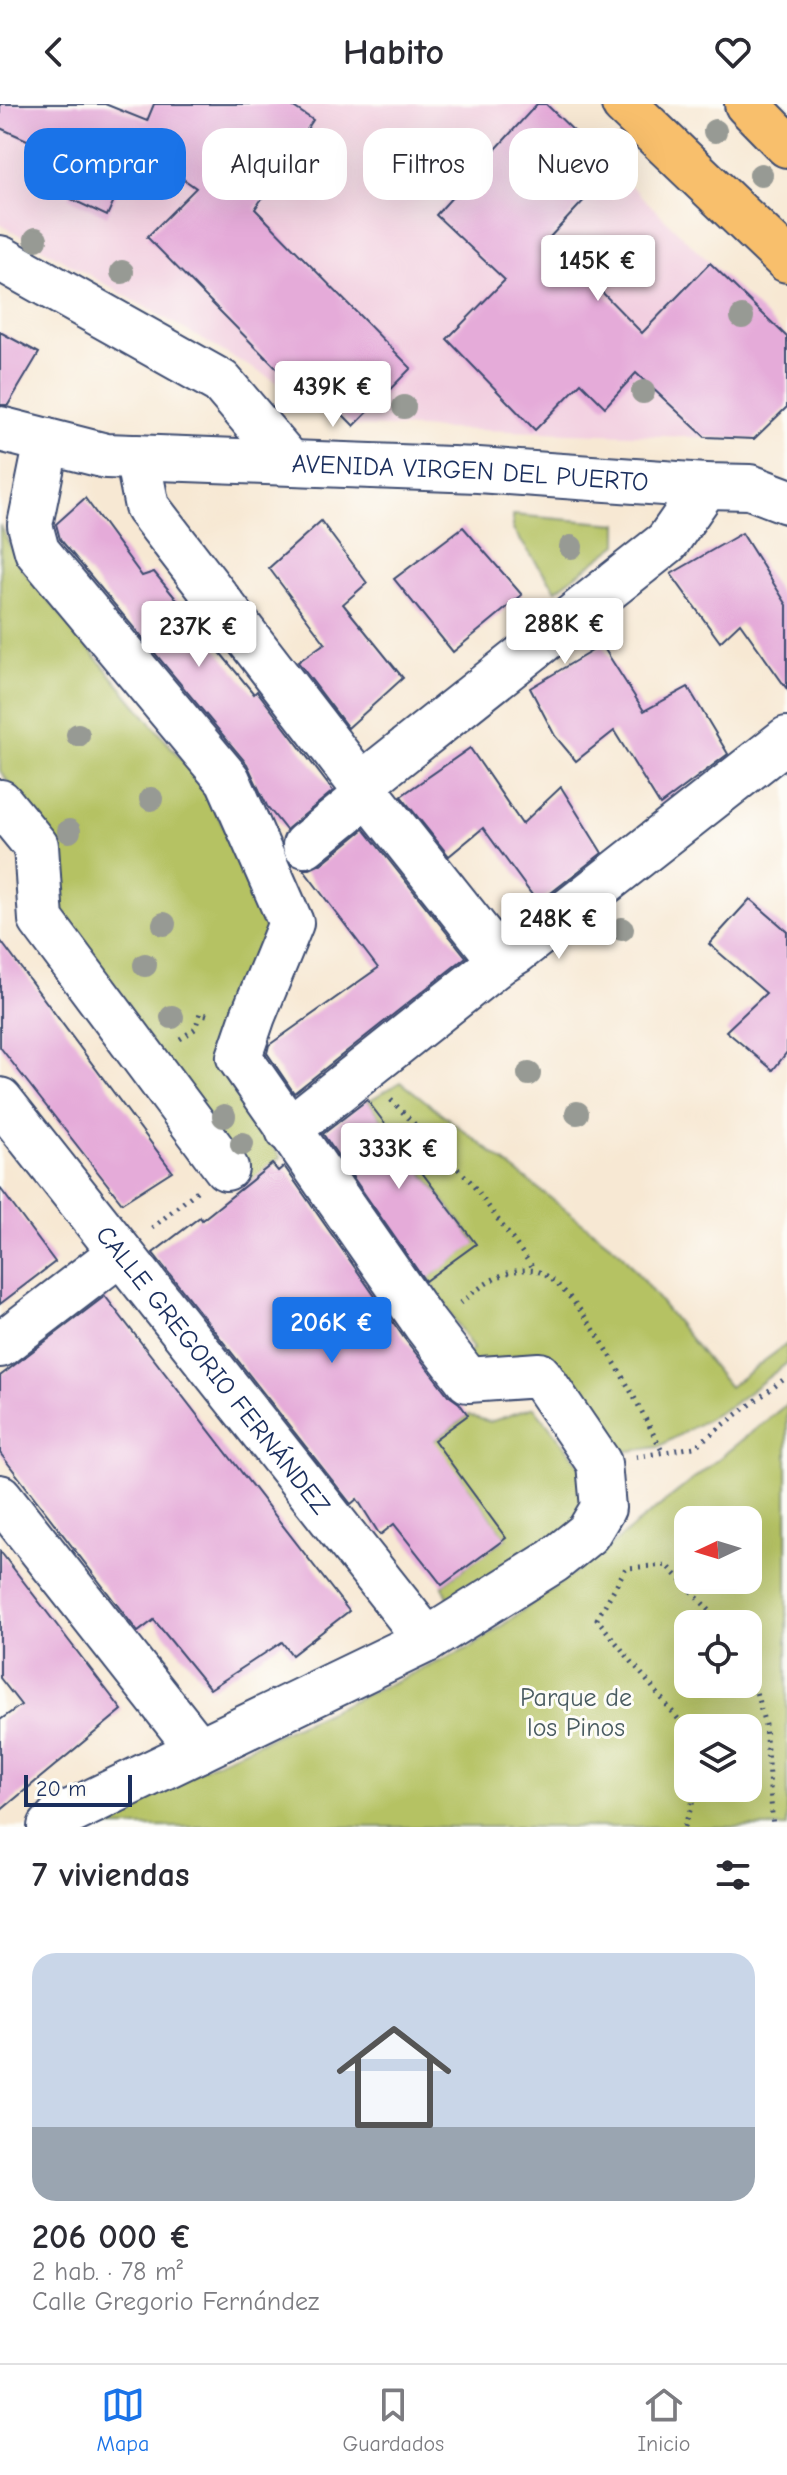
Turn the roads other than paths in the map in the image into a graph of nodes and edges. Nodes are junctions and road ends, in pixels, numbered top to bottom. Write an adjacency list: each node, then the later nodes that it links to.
1 (624, 104): 5 (main road)
2 (747, 104): 3 (main road)
3 (787, 145)
4 (0, 258): 9 (street)
5 (787, 260)
6 (0, 429): 7 (street, AVENIDA VIRGEN DEL PUERTO)
7 (47, 441): 8 (street, AVENIDA VIRGEN DEL PUERTO); 18 (street)
8 (137, 457): 9 (street, AVENIDA VIRGEN DEL PUERTO); 13 (street)
9 (289, 462): 10 (street, AVENIDA VIRGEN DEL PUERTO)
10 (706, 486): 11 (street, AVENIDA VIRGEN DEL PUERTO); 13 (street)
11 (775, 488)
12 (787, 739): 16 (street)
13 (364, 789): 15 (street); 16 (street)
14 (0, 802): 19 (street)
15 (305, 845)
16 (501, 961): 18 (street)
17 (0, 1100): 20 (street, CALLE GREGORIO FERNÁNDEZ)
18 (288, 1130): 23 (street)
19 (226, 1168)
20 (120, 1253): 21 (street); 23 (street, CALLE GREGORIO FERNÁNDEZ)
21 (0, 1345)
22 (0, 1497): 24 (street)
23 (427, 1640): 24 (street)
24 (199, 1750): 25 (street)
25 (50, 1827)

